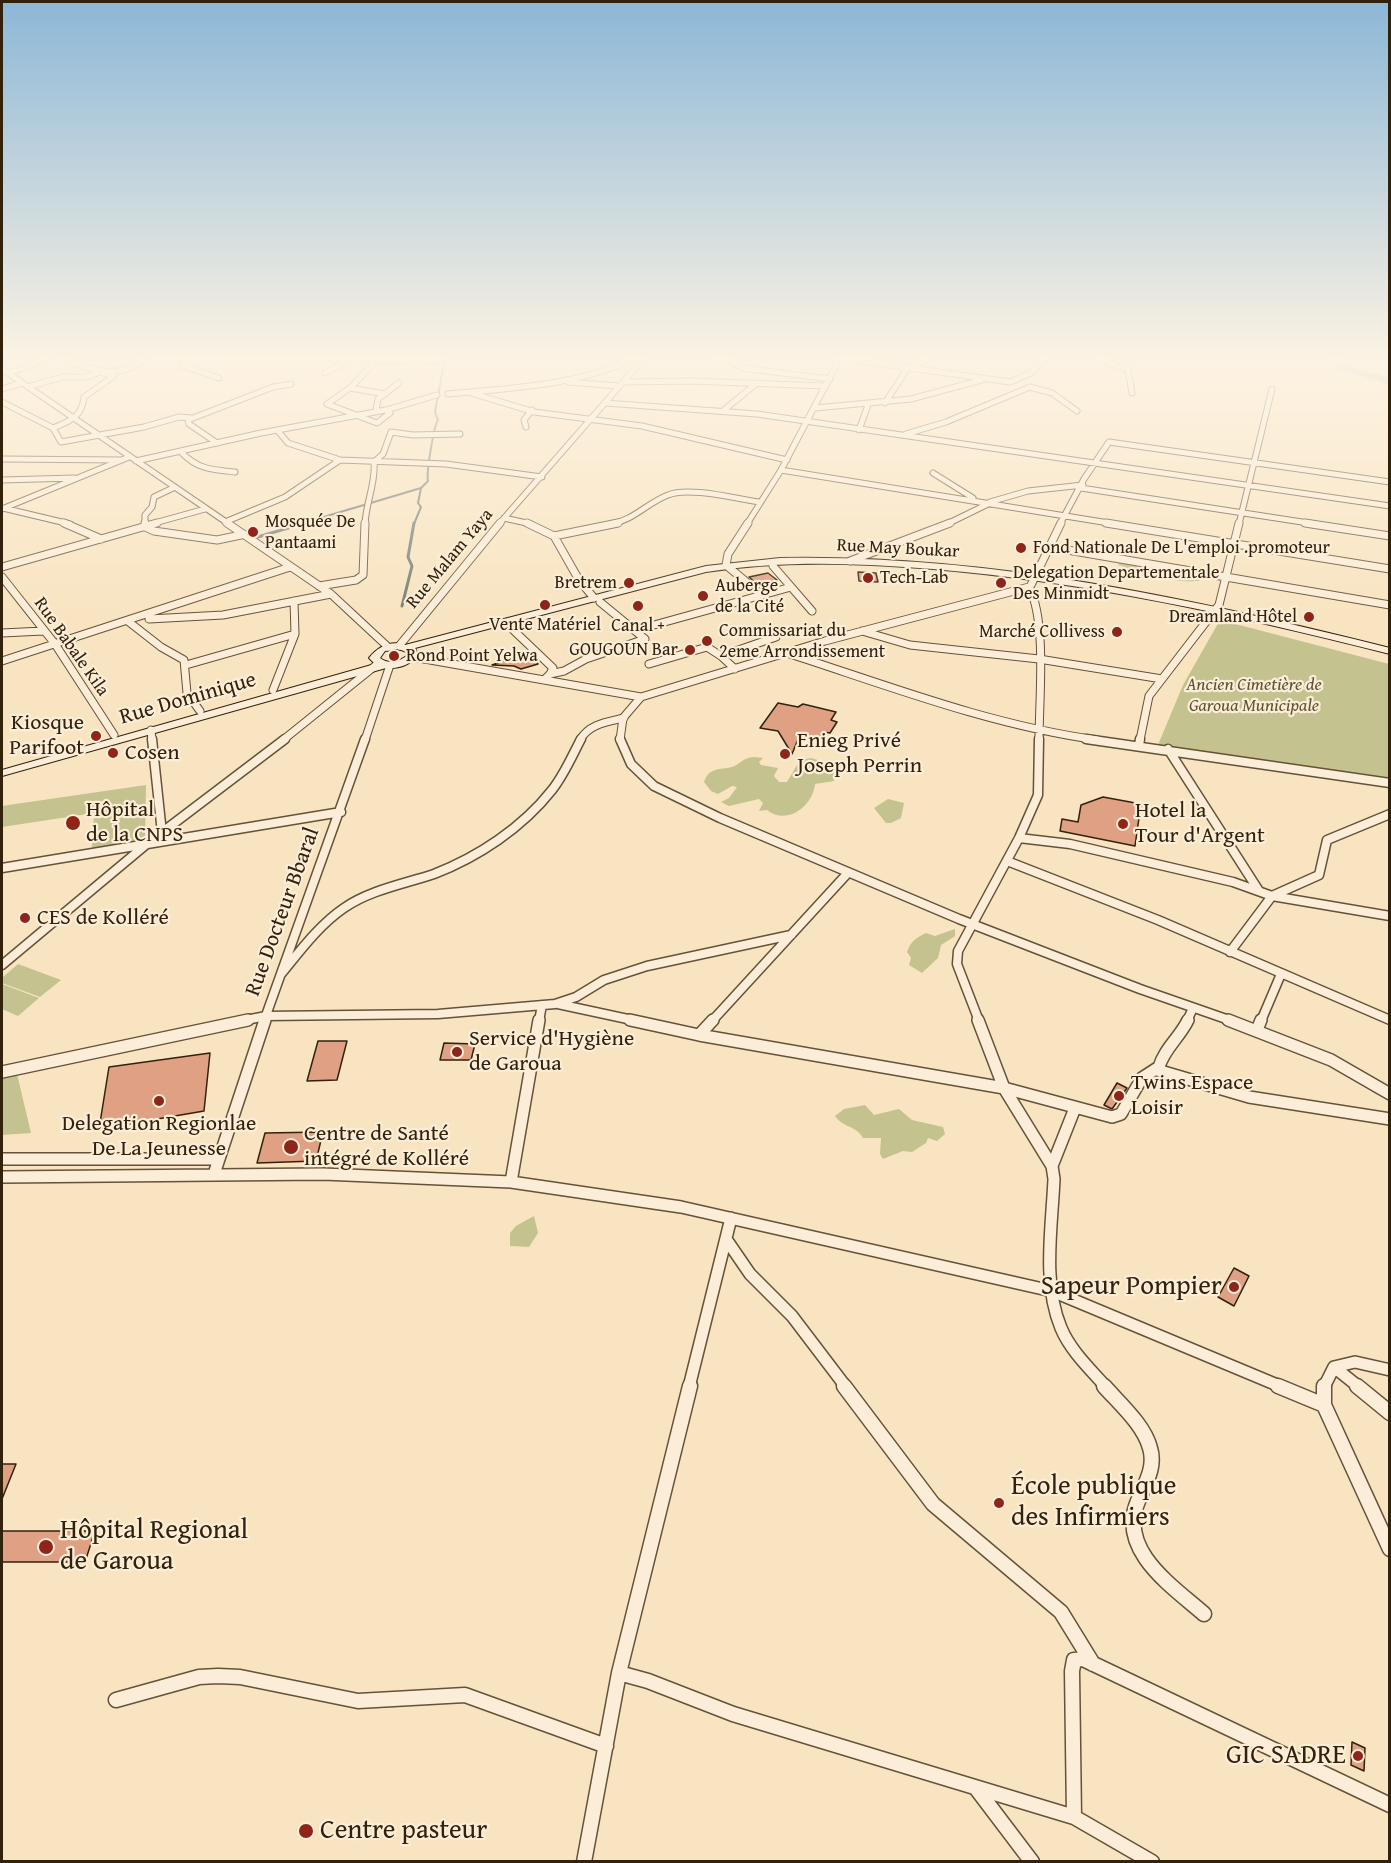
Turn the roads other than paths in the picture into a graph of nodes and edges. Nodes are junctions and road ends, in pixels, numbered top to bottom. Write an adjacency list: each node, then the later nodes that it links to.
1 (113, 445): 15 (street)
2 (209, 445): 12 (street)
3 (294, 445): 16 (street)
4 (386, 445): 18 (street)
5 (569, 445): 25 (street, Rue Malam Yaya)
6 (723, 445): 17 (street)
7 (795, 445): 17 (street)
8 (971, 445): 20 (street)
9 (1107, 445): 20 (street)
10 (1131, 445): 19 (street)
11 (1260, 445): 19 (street)
12 (182, 452): 15 (street); 22 (street)
13 (2, 459): 14 (street)
14 (122, 460): 15 (street); 27 (street)
15 (134, 460): 32 (street)
16 (340, 460): 18 (street); 42 (street)
17 (787, 460): 21 (street)
18 (374, 462): 25 (street); 59 (street)
19 (1256, 462): 29 (street); 30 (street)
20 (1095, 463): 30 (street); 31 (street)
21 (781, 470): 33 (street); 34 (street)
22 (236, 472)
23 (933, 473): 33 (street)
24 (2, 474): 26 (street)
25 (542, 477): 41 (street, Rue Malam Yaya)
26 (10, 478): 27 (street); 28 (street)
27 (81, 478): 37 (street)
28 (2, 480)
29 (1389, 482)
30 (1250, 485): 36 (street); 39 (street)
31 (1082, 487): 35 (street); 39 (street); 40 (street)
32 (173, 488): 38 (street); 43 (street)
33 (978, 501): 35 (street)
34 (760, 502): 45 (street); 54 (street)
35 (989, 503): 40 (street); 50 (street)
36 (1389, 506)
37 (2, 509): 47 (street)
38 (205, 509): 42 (street); 43 (street)
39 (1242, 514): 46 (street); 48 (street)
40 (1066, 516): 48 (street); 49 (street)
41 (504, 518): 45 (street); 78 (street, Rue Malam Yaya)
42 (225, 522): 44 (street)
43 (145, 527): 44 (street); 47 (street)
44 (243, 536): 53 (street)
45 (554, 536): 63 (street)
46 (1389, 536)
47 (101, 539): 52 (street)
48 (1235, 544): 55 (street); 56 (street)
49 (1050, 547): 56 (street); 58 (street)
50 (850, 561): 54 (main road, Rue May Boukar); 58 (main road, Rue May Boukar)
51 (773, 566): 54 (main road, Rue May Boukar); 58 (main road, Rue May Boukar); 60 (street)
52 (2, 567)
53 (290, 567): 59 (street); 68 (street)
54 (728, 567): 62 (street); 63 (main road, Rue May Boukar)
55 (1389, 569)
56 (1227, 576): 65 (street); 67 (street)
57 (2, 577): 71 (street, Rue Babale Kila)
58 (1033, 582): 67 (main road, Rue May Boukar); 72 (street); 83 (street)
59 (319, 586): 61 (street)
60 (791, 587): 62 (street); 66 (street)
61 (330, 594): 64 (street); 77 (street)
62 (762, 595): 70 (street)
63 (597, 600): 69 (main road, Rue May Boukar); 70 (street); 78 (main road, Rue May Boukar)
64 (294, 601): 68 (street); 74 (street)
65 (1389, 605)
66 (812, 612)
67 (1215, 612): 79 (main road, Rue May Boukar); 82 (main road, Rue May Boukar); 90 (street)
68 (133, 620): 76 (street); 85 (street)
69 (509, 626): 78 (main road, Rue May Boukar); 89 (street)
70 (636, 630): 89 (street)
71 (43, 631): 73 (street); 76 (street, Rue Babale Kila)
72 (862, 631): 80 (street); 83 (street)
73 (2, 633)
74 (295, 634): 85 (street); 92 (street)
75 (776, 637): 81 (street)
76 (55, 644): 84 (street); 98 (street, Rue Babale Kila)
77 (388, 647): 78 (main road); 86 (main road)
78 (408, 651): 86 (main road); 91 (street)
79 (1389, 651)
80 (785, 652): 88 (street); 97 (street)
81 (721, 656): 87 (street); 88 (street)
82 (1389, 656)
83 (1040, 659): 90 (street); 97 (street)
84 (2, 661)
85 (186, 664): 94 (street)
86 (381, 664): 92 (main road, Rue Dominique); 96 (main road, Rue Dominique); 104 (street, Rue Docteur Bbaral); 106 (street)
87 (649, 664)
88 (735, 669): 93 (street)
89 (550, 674): 91 (street)
90 (1162, 679): 99 (street)
91 (544, 680): 93 (street)
92 (273, 690): 94 (main road, Rue Dominique)
93 (641, 697): 95 (street)
94 (200, 711): 98 (main road, Rue Dominique)
95 (624, 718): 111 (street); 120 (street)
96 (152, 730): 98 (main road, Rue Dominique); 106 (street)
97 (1040, 732): 99 (street); 107 (street)
98 (122, 735): 101 (main road, Rue Dominique); 102 (main road, Rue Dominique)
99 (1139, 745): 100 (street)
100 (1168, 749): 103 (street); 112 (street)
101 (2, 766)
102 (2, 772)
103 (1389, 783)
104 (341, 812): 108 (street); 120 (street, Rue Docteur Bbaral)
105 (1389, 814): 113 (street)
106 (162, 833): 108 (street)
107 (1019, 838): 109 (street); 112 (street)
108 (148, 843): 110 (street); 118 (street)
109 (1007, 861): 115 (street); 117 (street)
110 (2, 868)
111 (846, 875): 115 (street); 116 (street)
112 (1259, 891): 113 (street)
113 (1272, 896): 114 (street); 117 (street)
114 (1389, 916)
115 (972, 922): 123 (street); 130 (street)
116 (791, 935): 121 (street); 127 (street)
117 (1230, 952): 119 (street)
118 (2, 965)
119 (1281, 974): 125 (street); 126 (street)
120 (279, 976): 124 (street, Rue Docteur Bbaral)
121 (555, 1004): 122 (street); 127 (street)
122 (542, 1005): 124 (street); 139 (street)
123 (1193, 1008): 126 (street); 128 (street)
124 (266, 1016): 129 (street); 134 (street, Rue Docteur Bbaral)
125 (1389, 1020)
126 (1257, 1030): 131 (street)
127 (699, 1035): 130 (street)
128 (1157, 1070): 132 (street); 133 (street)
129 (2, 1072)
130 (1004, 1088): 132 (street); 136 (street)
131 (1389, 1094)
132 (1075, 1108): 136 (street)
133 (1389, 1119)
134 (219, 1158): 135 (street); 137 (street, Rue Docteur Bbaral)
135 (2, 1159)
136 (1052, 1166): 142 (street)
137 (214, 1174): 138 (street); 139 (street)
138 (2, 1177)
139 (511, 1182): 140 (street)
140 (731, 1218): 141 (street); 142 (street)
141 (726, 1239): 149 (street); 150 (street)
142 (1052, 1291): 145 (street); 148 (street)
143 (1334, 1367): 144 (street); 145 (street); 146 (street)
144 (1389, 1370)
145 (1324, 1405): 147 (street)
146 (1389, 1413)
147 (1389, 1549)
148 (1204, 1614)
149 (1093, 1664): 154 (street); 155 (street)
150 (619, 1672): 152 (street); 153 (street)
151 (116, 1700): 152 (street)
152 (606, 1746): 156 (street)
153 (976, 1788): 155 (street); 157 (street)
154 (1389, 1805)
155 (1074, 1817): 158 (street)
156 (584, 1862)
157 (1032, 1862)
158 (1152, 1862)

